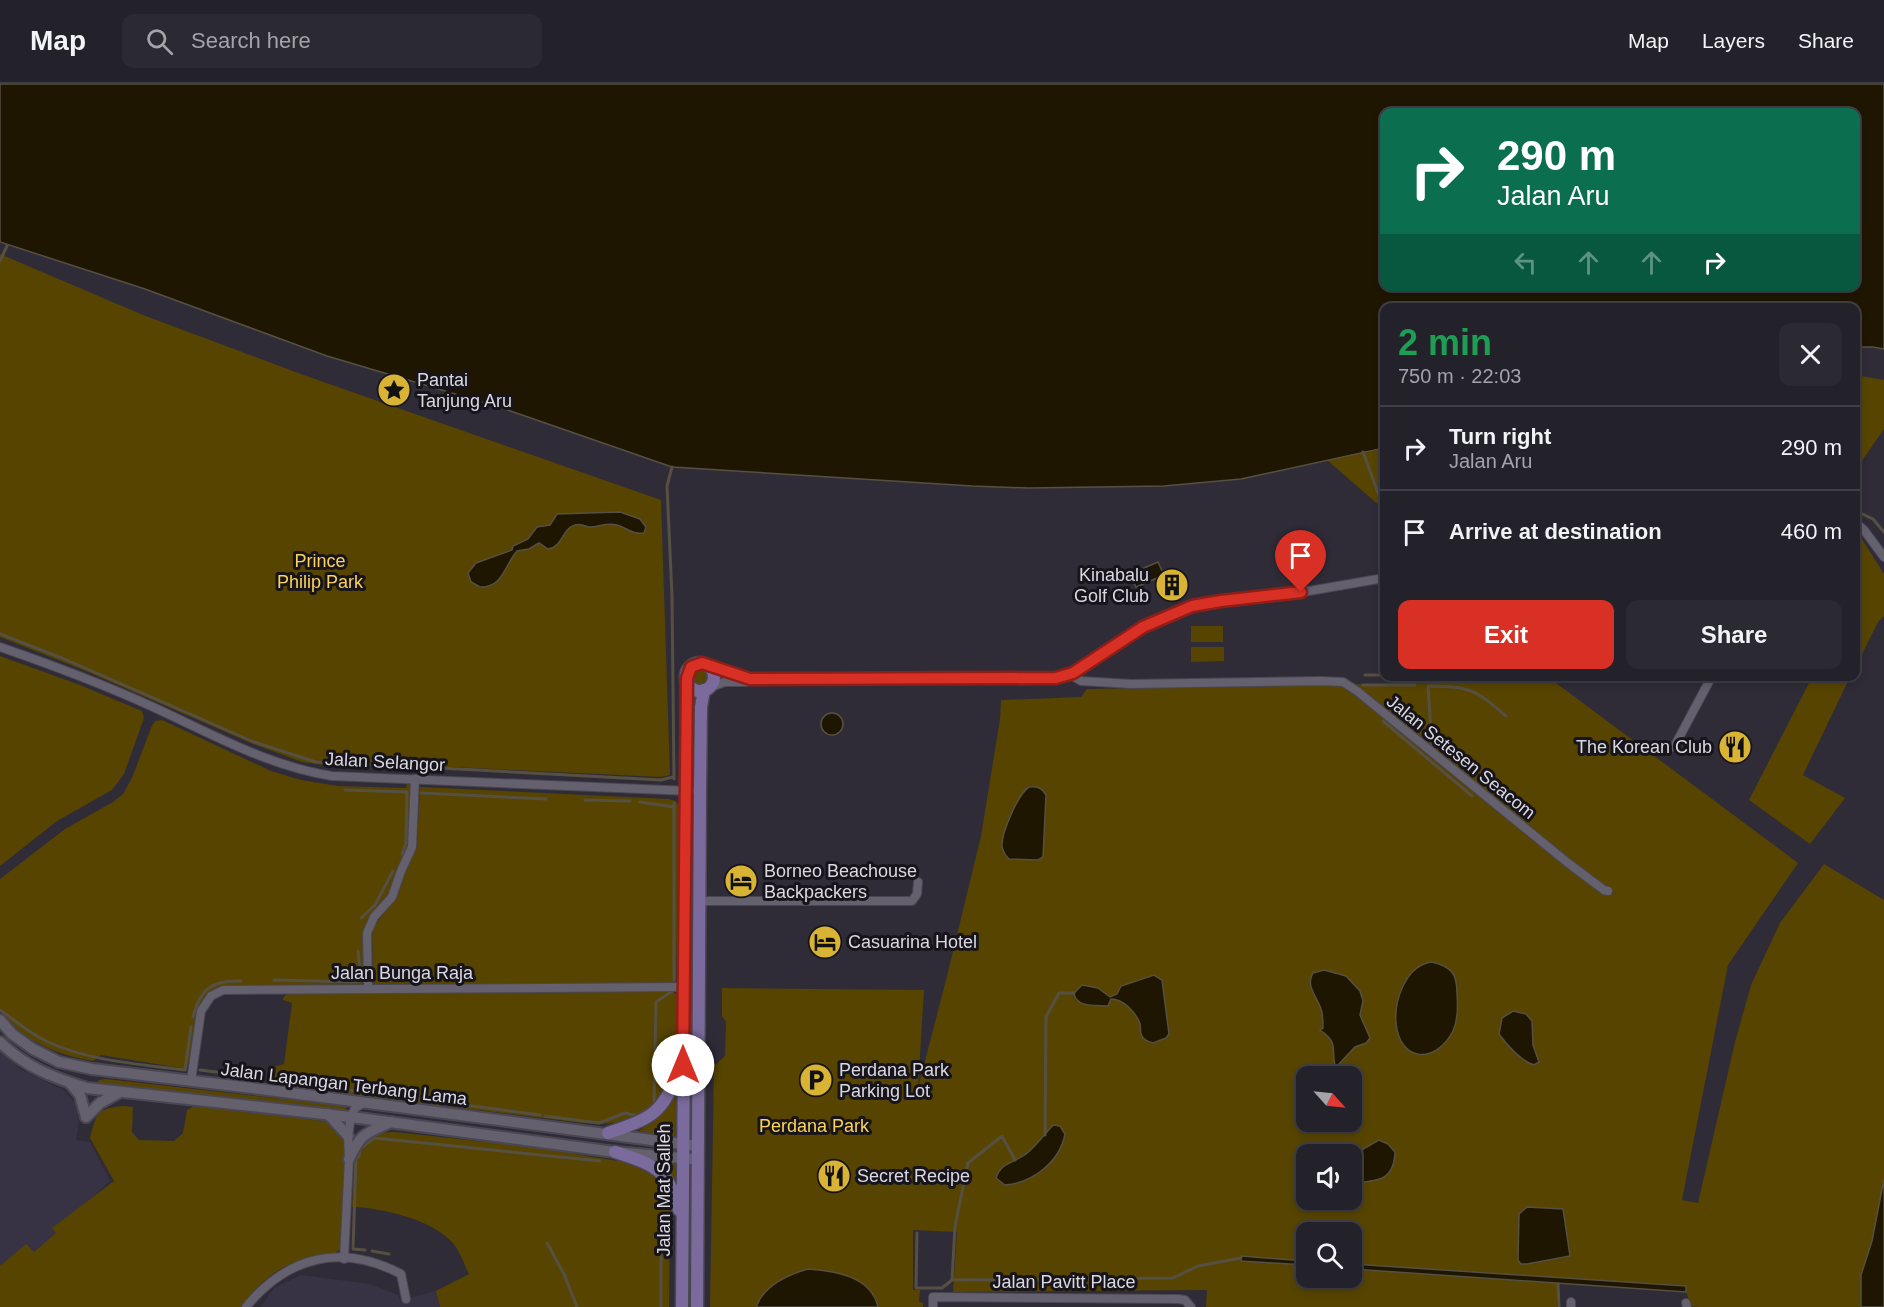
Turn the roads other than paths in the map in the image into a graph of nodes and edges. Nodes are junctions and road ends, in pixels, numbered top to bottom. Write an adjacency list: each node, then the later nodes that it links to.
1 (1860, 526): 2 (street)
2 (1884, 557)
3 (1380, 579): 6 (street)
4 (0, 647): 12 (street, Jalan Selangor)
5 (710, 667): 7 (main road); 8 (street); 10 (main road)
6 (1069, 674): 8 (street); 16 (street, Jalan Setesen Seacom)
7 (687, 678): 10 (main road); 14 (main road, Jalan Mat Salleh)
8 (750, 679): 10 (street)
9 (1709, 681): 11 (street)
10 (706, 689): 13 (main road, Jalan Mat Salleh)
11 (1674, 747)
12 (416, 779): 14 (street, Jalan Selangor); 19 (street)
13 (700, 791): 14 (street, Jalan Selangor); 17 (main road, Jalan Mat Salleh)
14 (685, 792): 18 (main road, Jalan Mat Salleh)
15 (918, 882): 17 (street)
16 (1608, 891)
17 (700, 902): 33 (main road, Jalan Mat Salleh)
18 (683, 987): 19 (street, Jalan Bunga Raja); 22 (main road, Jalan Mat Salleh)
19 (368, 988): 23 (street, Jalan Bunga Raja)
20 (0, 1020): 23 (main road, Jalan Lapangan Terbang Lama)
21 (0, 1042): 24 (main road, Jalan Lapangan Terbang Lama)
22 (683, 1065): 30 (main road); 32 (main road, Jalan Mat Salleh)
23 (191, 1081): 26 (main road, Jalan Lapangan Terbang Lama)
24 (71, 1084): 25 (main road, Jalan Lapangan Terbang Lama); 25 (main road)
25 (120, 1092): 27 (main road, Jalan Lapangan Terbang Lama)
26 (364, 1103): 28 (street); 30 (main road, Jalan Lapangan Terbang Lama)
27 (327, 1114): 28 (main road, Jalan Lapangan Terbang Lama); 31 (main road)
28 (351, 1117): 29 (main road, Jalan Lapangan Terbang Lama); 31 (street)
29 (391, 1122): 34 (main road, Jalan Lapangan Terbang Lama); 36 (main road)
30 (609, 1133): 32 (main road, Jalan Lapangan Terbang Lama)
31 (348, 1136): 36 (street)
32 (683, 1144): 33 (main road, Jalan Lapangan Terbang Lama); 35 (main road, Jalan Mat Salleh)
33 (698, 1146): 37 (main road, Jalan Mat Salleh)
34 (615, 1152): 35 (main road, Jalan Lapangan Terbang Lama); 38 (main road)
35 (683, 1159): 37 (main road, Jalan Lapangan Terbang Lama); 38 (main road, Jalan Mat Salleh)
36 (349, 1160): 39 (street)
37 (698, 1160): 43 (main road, Jalan Mat Salleh)
38 (682, 1216): 42 (main road, Jalan Mat Salleh)
39 (344, 1259): 40 (street); 41 (street)
40 (406, 1299)
41 (246, 1307)
42 (682, 1307)
43 (697, 1307)
44 (933, 1307): 45 (street, Jalan Pavitt Place)
45 (1191, 1307)

